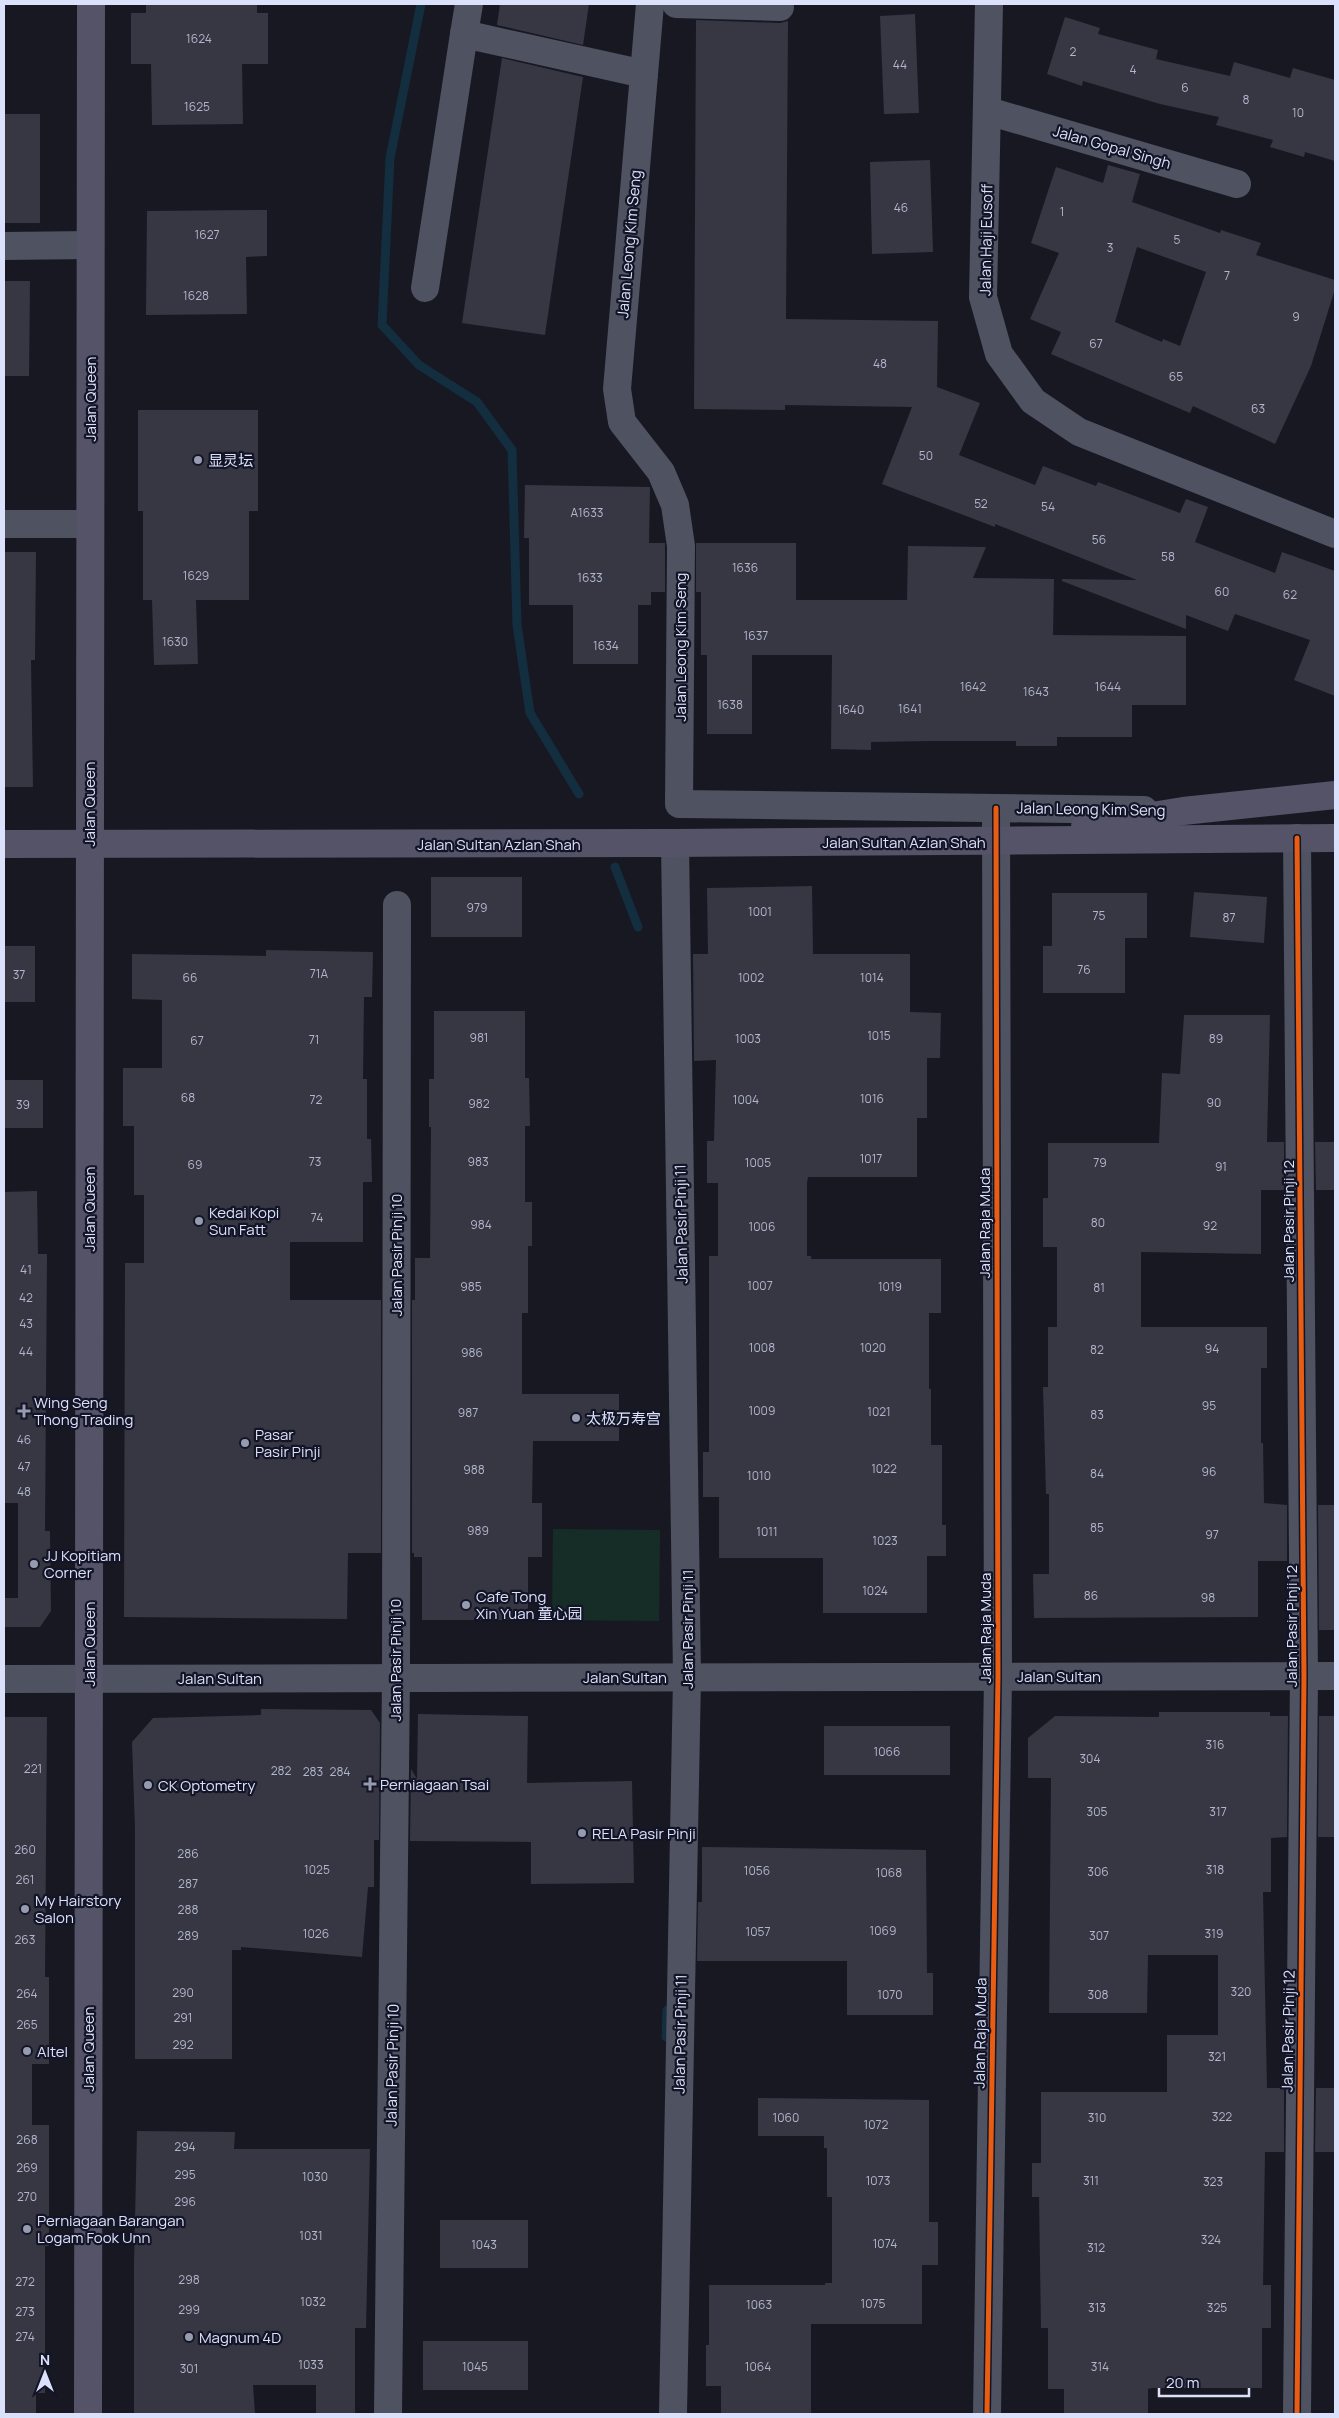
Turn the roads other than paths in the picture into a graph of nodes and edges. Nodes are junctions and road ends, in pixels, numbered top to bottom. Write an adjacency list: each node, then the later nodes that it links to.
1 (91, 4): 11 (main road, Jalan Queen)
2 (469, 4): 7 (street)
3 (650, 4): 8 (street, Jalan Leong Kim Seng)
4 (676, 4): 6 (street)
5 (990, 4): 9 (street, Jalan Haji Eusoff)
6 (780, 6)
7 (464, 34): 8 (street); 13 (street)
8 (644, 74): 18 (street, Jalan Leong Kim Seng)
9 (988, 111): 10 (street, Jalan Gopal Singh); 16 (street, Jalan Haji Eusoff)
10 (1237, 184)
11 (90, 245): 12 (street); 15 (main road, Jalan Queen)
12 (4, 246)
13 (425, 288)
14 (4, 524): 15 (street)
15 (90, 524): 25 (main road, Jalan Queen)
16 (1335, 534)
17 (1335, 795): 19 (main road, Jalan Sultan Azlan Shah)
18 (996, 808): 19 (street, Jalan Leong Kim Seng); 23 (street, Jalan Raja Muda)
19 (1183, 811): 23 (main road, Jalan Sultan Azlan Shah)
20 (1335, 827): 21 (main road)
21 (1297, 838): 22 (main road, Jalan Sultan Azlan Shah); 23 (main road, Jalan Sultan Azlan Shah); 29 (street, Jalan Pasir Pinji 12)
22 (1335, 838)
23 (995, 842): 26 (main road, Jalan Sultan Azlan Shah); 28 (street, Jalan Raja Muda)
24 (4, 844): 25 (main road, Jalan Sultan Azlan Shah)
25 (89, 844): 26 (main road, Jalan Sultan Azlan Shah); 33 (main road, Jalan Queen)
26 (675, 844): 31 (street, Jalan Pasir Pinji 11)
27 (396, 905): 34 (street, Jalan Pasir Pinji 10)
28 (998, 1676): 29 (street, Jalan Sultan); 31 (street, Jalan Sultan); 38 (street, Jalan Raja Muda)
29 (1304, 1676): 30 (street, Jalan Sultan); 39 (street, Jalan Pasir Pinji 12)
30 (1335, 1676)
31 (687, 1677): 34 (street, Jalan Sultan); 37 (street, Jalan Pasir Pinji 11)
32 (4, 1678): 33 (street, Jalan Sultan)
33 (89, 1678): 34 (street, Jalan Sultan); 35 (main road, Jalan Queen)
34 (396, 1678): 36 (street, Jalan Pasir Pinji 10)
35 (88, 2414)
36 (388, 2414)
37 (673, 2414)
38 (987, 2414)
39 (1297, 2414)

